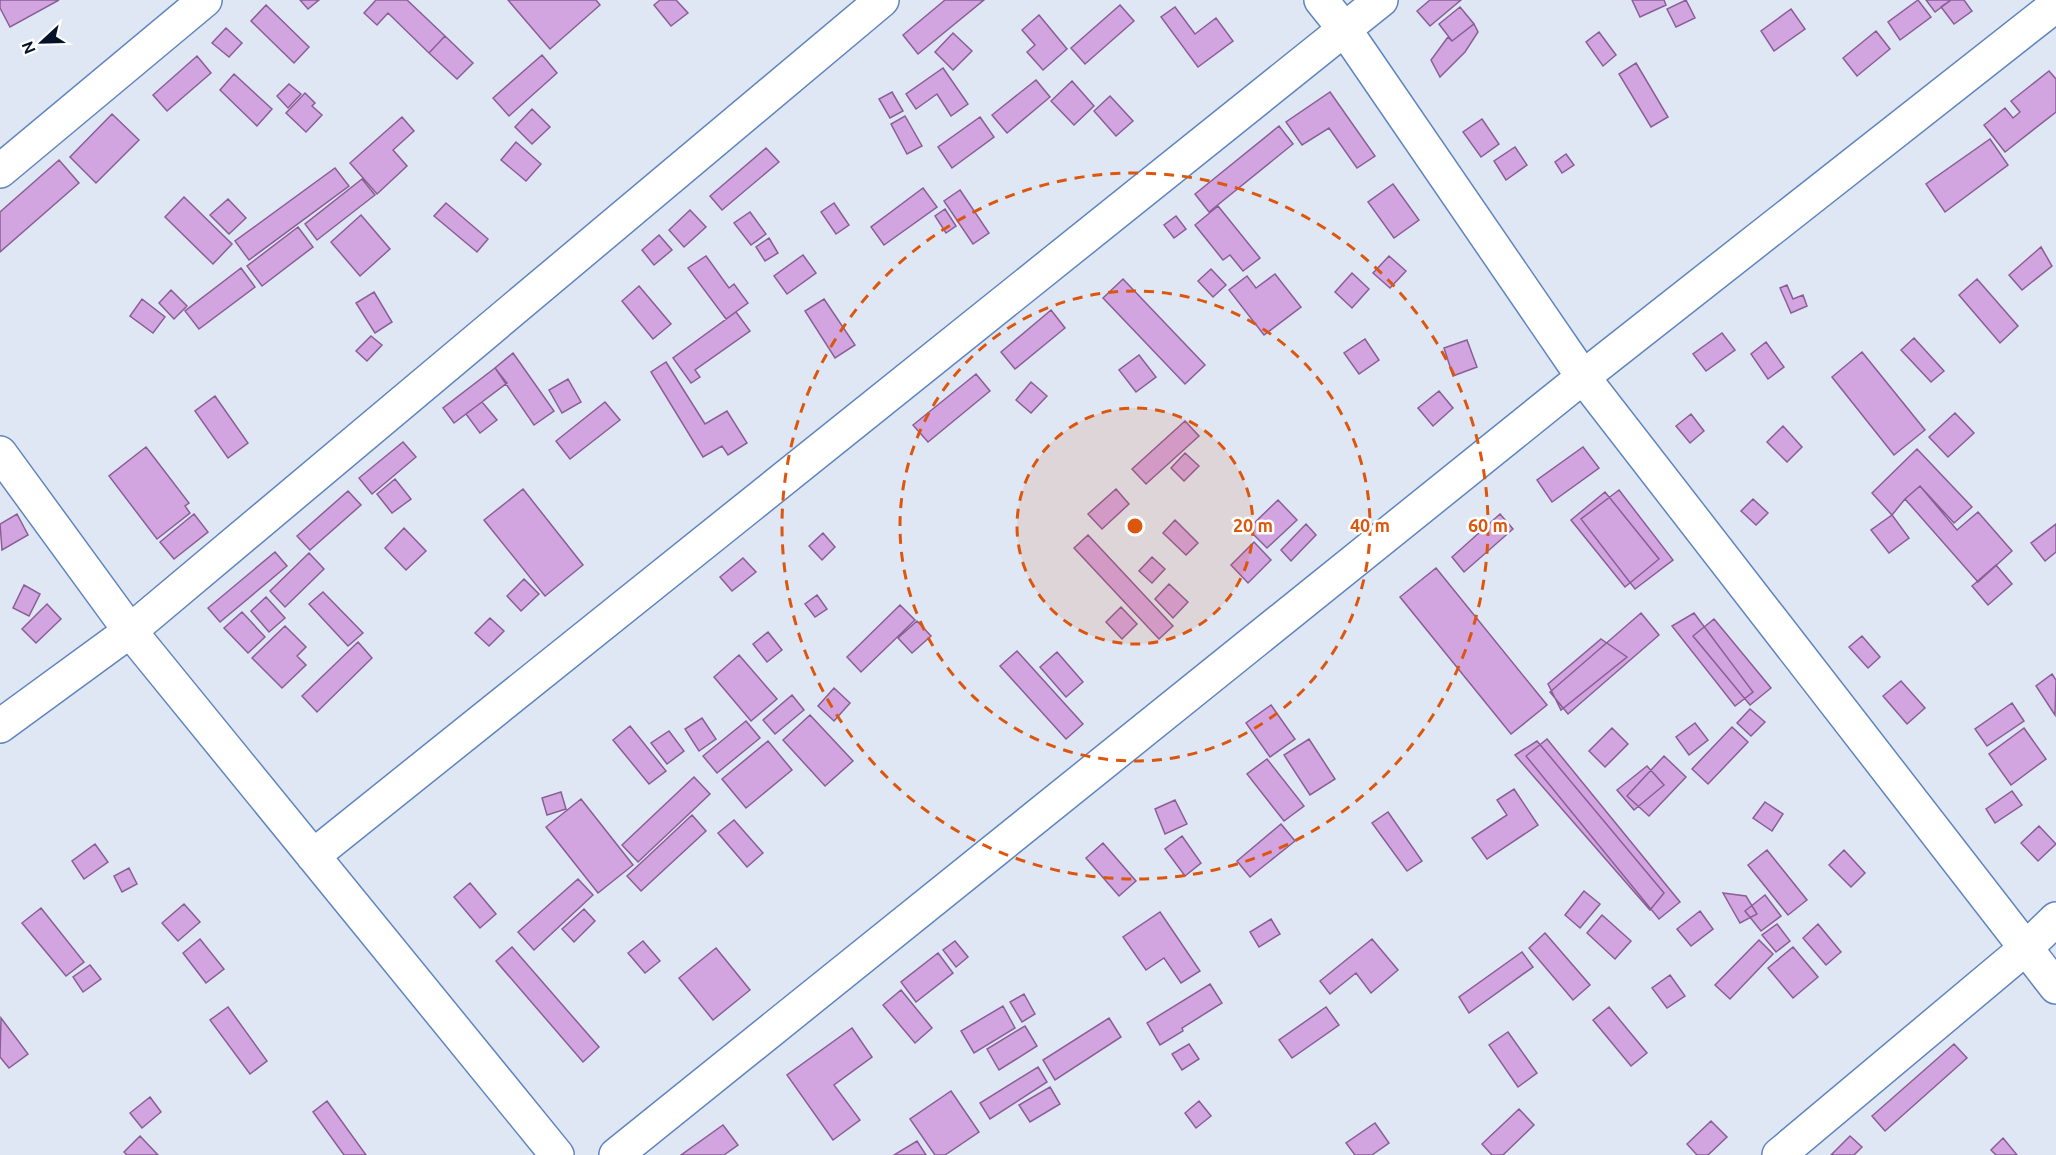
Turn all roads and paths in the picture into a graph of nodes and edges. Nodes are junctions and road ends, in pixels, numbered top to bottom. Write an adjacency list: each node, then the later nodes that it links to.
1 (204, 0): 7 (street)
2 (882, 0): 10 (street)
3 (1321, 0): 6 (street)
4 (1381, 0): 6 (street)
5 (2056, 5): 8 (street)
6 (1345, 30): 8 (street); 12 (street)
7 (0, 171)
8 (1583, 377): 14 (street); 17 (street)
9 (0, 453): 10 (street)
10 (130, 631): 11 (street); 12 (street)
11 (0, 726)
12 (313, 856): 16 (street)
13 (2056, 919): 14 (street)
14 (2026, 948): 15 (street); 18 (street)
15 (2056, 987)
16 (557, 1155)
17 (616, 1155)
18 (1779, 1155)

